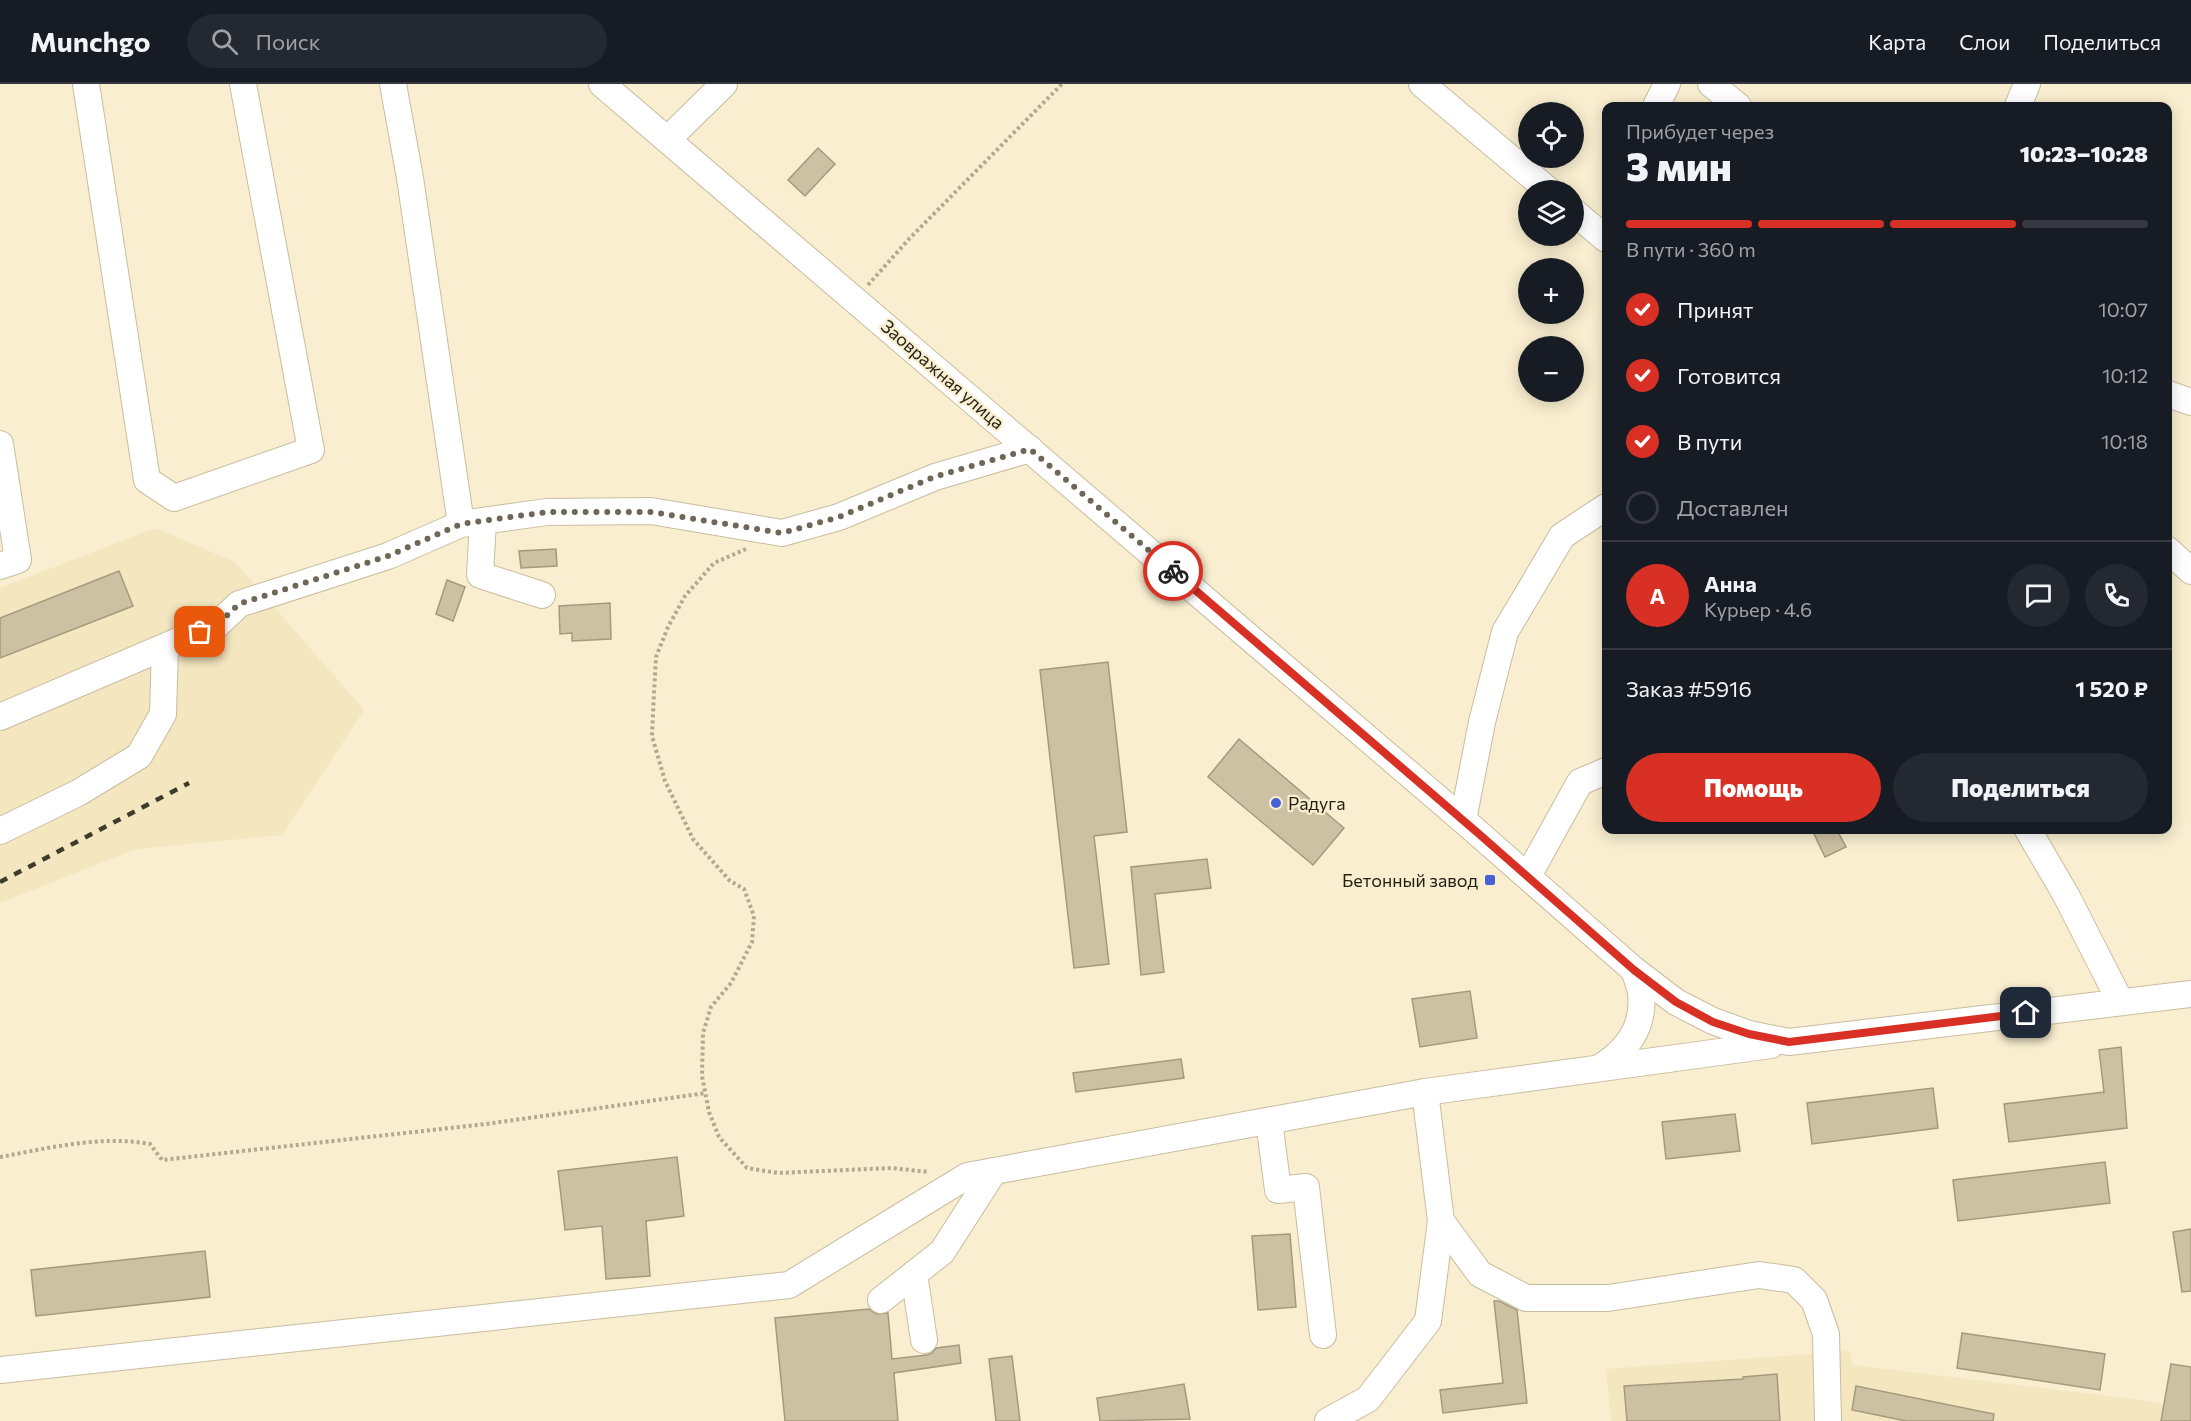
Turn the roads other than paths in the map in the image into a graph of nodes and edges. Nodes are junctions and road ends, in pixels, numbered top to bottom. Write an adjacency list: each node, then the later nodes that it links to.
1 (86, 84): 2 (street)
2 (243, 84)
3 (393, 84): 22 (street)
4 (602, 84): 13 (street, Заовражная улица)
5 (724, 84): 13 (street)
6 (1422, 84): 14 (street)
7 (1667, 84): 10 (street)
8 (1711, 84): 11 (street)
9 (2027, 84): 12 (street)
10 (1658, 102)
11 (1733, 102)
12 (2020, 102)
13 (668, 140): 20 (street, Заовражная улица)
14 (1536, 180)
15 (1584, 220): 16 (street)
16 (1602, 236)
17 (2172, 395): 18 (street)
18 (2191, 402)
19 (0, 444): 24 (street)
20 (1030, 449): 22 (street); 30 (street, Заовражная улица)
21 (1602, 510): 30 (street)
22 (472, 522): 26 (street); 27 (street)
23 (2172, 554): 25 (street)
24 (0, 566)
25 (2191, 571)
26 (542, 595)
27 (165, 647): 28 (street); 31 (street)
28 (0, 717)
29 (1602, 773): 33 (street)
30 (1463, 820): 33 (street, Заовражная улица)
31 (0, 831)
32 (2030, 834): 36 (street)
33 (1528, 876): 34 (street, Заовражная улица)
34 (1634, 970): 37 (street, Заовражная улица); 38 (street)
35 (2191, 994): 36 (street, Заовражная улица)
36 (2120, 1001): 37 (street, Заовражная улица)
37 (1789, 1042): 38 (street)
38 (1599, 1068): 39 (street)
39 (1425, 1092): 40 (street); 42 (street)
40 (1269, 1121): 41 (street); 45 (street)
41 (994, 1171): 43 (street); 47 (street)
42 (1440, 1221): 48 (street); 49 (street)
43 (914, 1274): 44 (street); 46 (street)
44 (881, 1300)
45 (1323, 1335)
46 (924, 1340)
47 (0, 1370)
48 (1328, 1421)
49 (1828, 1421)

